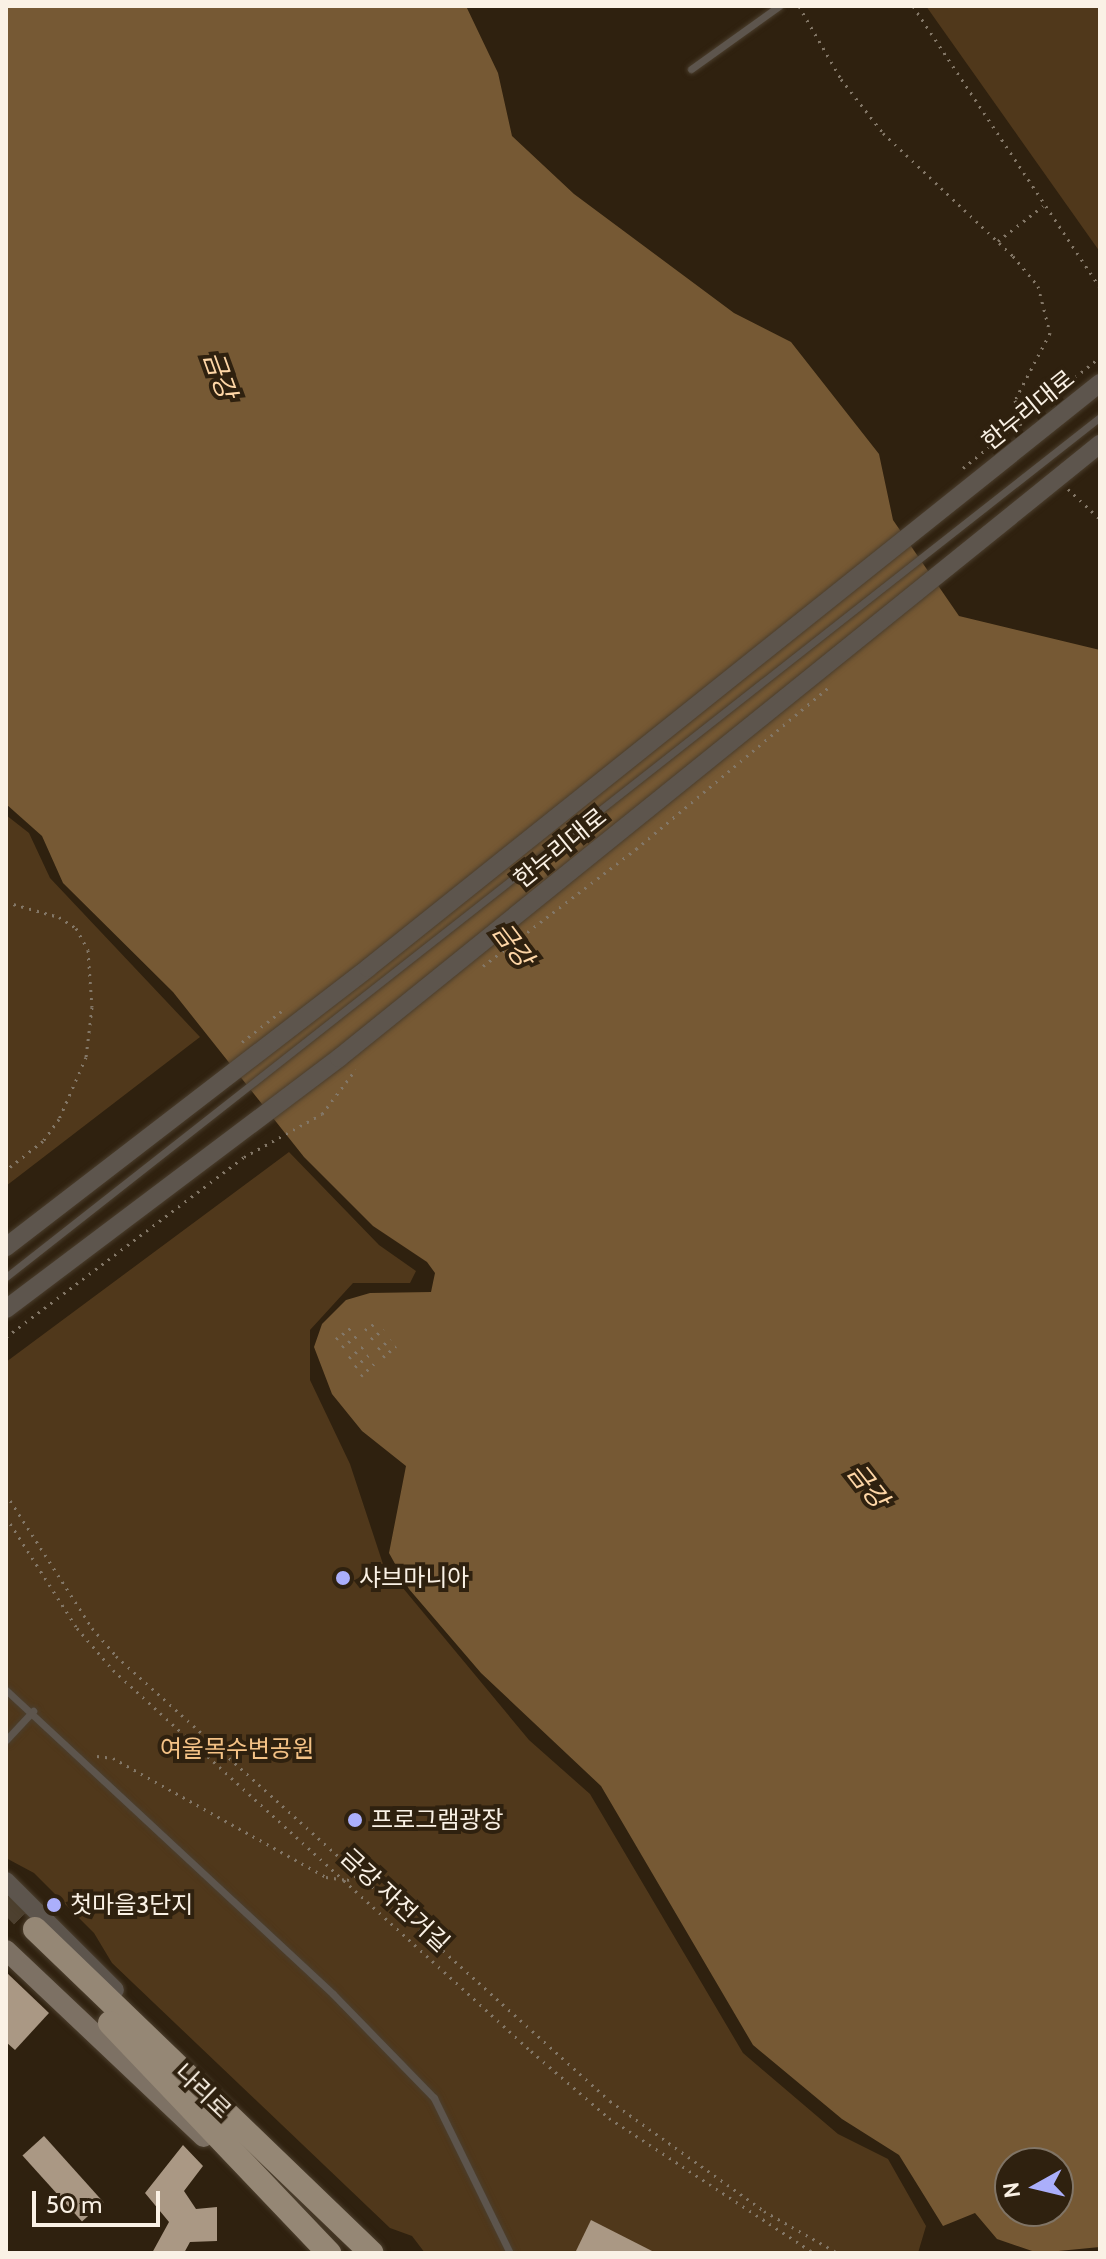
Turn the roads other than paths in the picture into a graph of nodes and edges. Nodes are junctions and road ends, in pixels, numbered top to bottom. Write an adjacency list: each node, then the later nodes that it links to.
1 (779, 6): 2 (lane)
2 (691, 69)
3 (1100, 383): 6 (street, 한누리대로, bridge)
4 (1100, 417): 7 (lane, bridge)
5 (1100, 444): 8 (street, 한누리대로, bridge)
6 (6, 1247)
7 (6, 1277)
8 (6, 1309)
9 (6, 1690): 10 (lane)
10 (33, 1711): 11 (lane); 17 (lane)
11 (6, 1740)
12 (6, 1881): 14 (street)
13 (6, 1950): 15 (main road)
14 (347, 2230): 15 (main road, 나리로); 16 (main road, 나리로)
15 (328, 2252)
16 (372, 2253)
17 (510, 2253)

